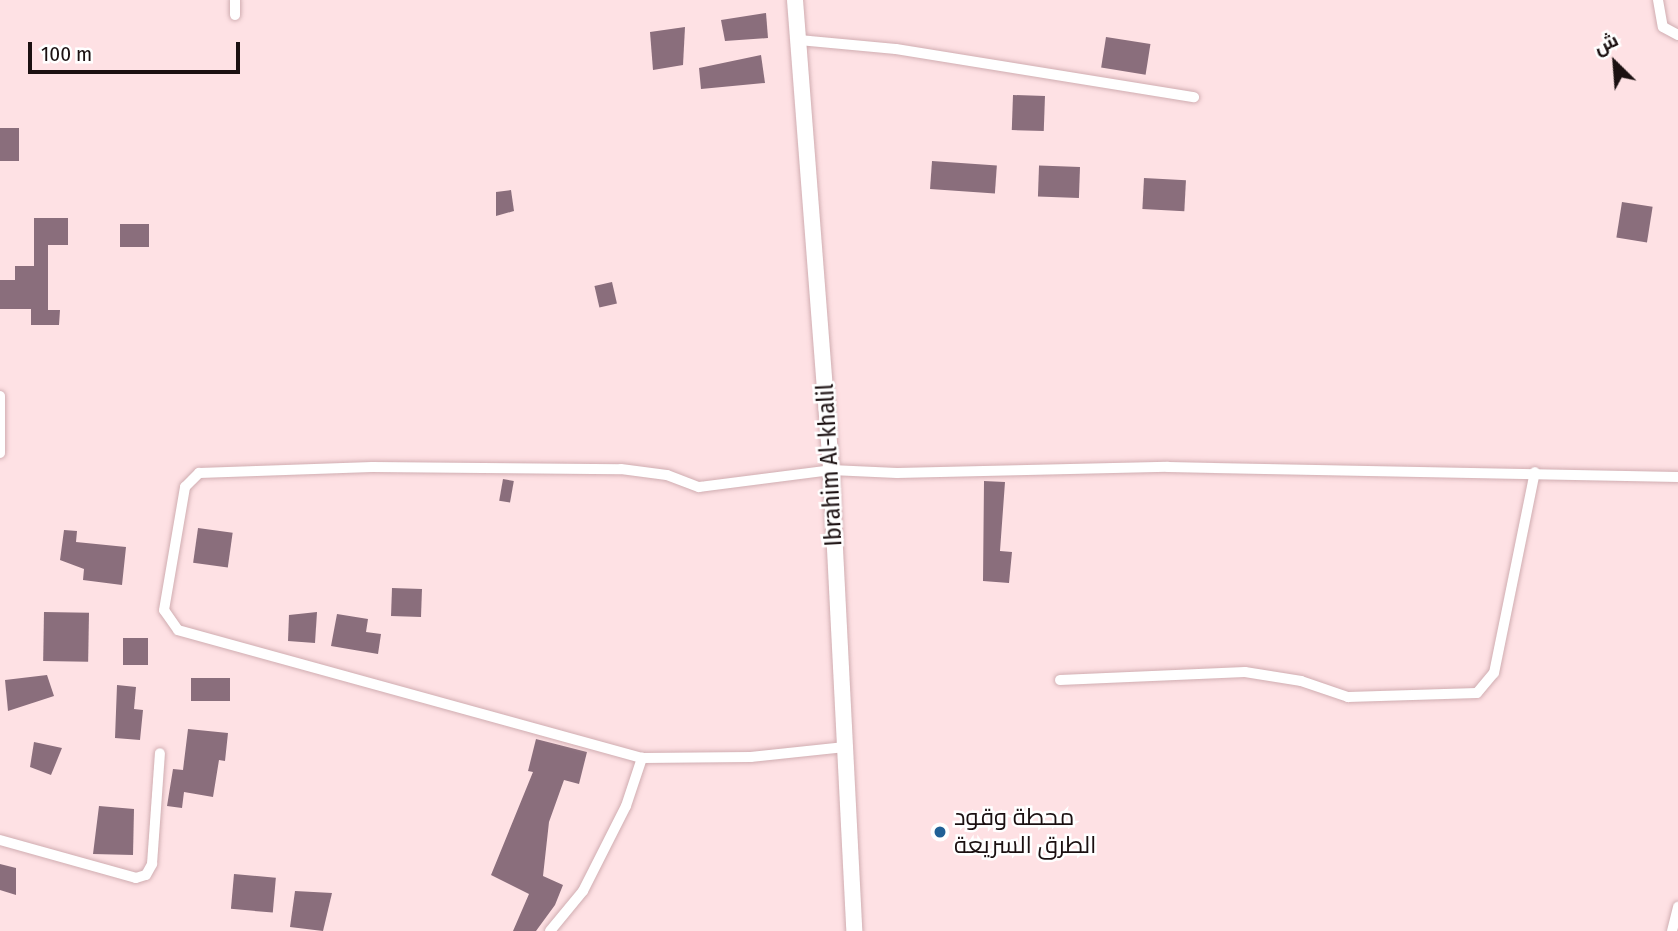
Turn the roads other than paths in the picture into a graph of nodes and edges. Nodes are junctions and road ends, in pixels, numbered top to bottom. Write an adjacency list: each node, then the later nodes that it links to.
1 (234, 0): 4 (street)
2 (794, 0): 6 (street, Ibrahim Al-khalil)
3 (1658, 0): 5 (street)
4 (235, 15)
5 (1678, 35)
6 (799, 40): 7 (street); 10 (street, Ibrahim Al-khalil)
7 (1194, 97)
8 (0, 396): 9 (street)
9 (0, 453)
10 (831, 470): 11 (street); 14 (street, Ibrahim Al-khalil); 16 (street)
11 (1535, 472): 12 (street); 13 (street)
12 (1678, 477)
13 (1060, 680)
14 (845, 747): 16 (street); 20 (street, Ibrahim Al-khalil)
15 (160, 753): 17 (street)
16 (642, 758): 19 (street)
17 (0, 840)
18 (1678, 907): 21 (street)
19 (550, 931)
20 (854, 931)
21 (1672, 931)

